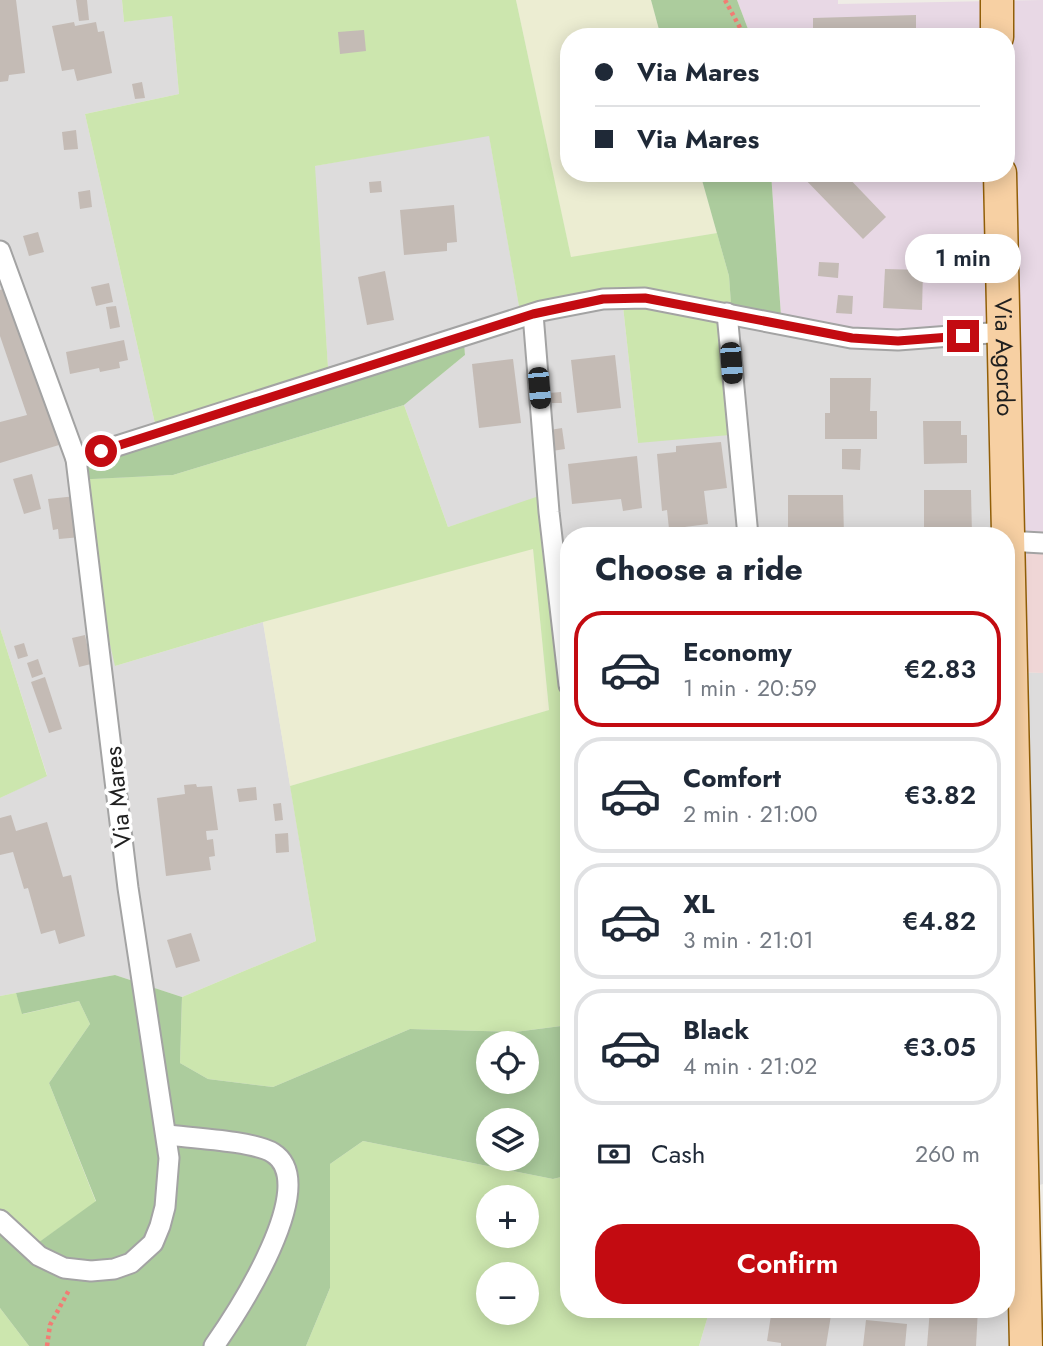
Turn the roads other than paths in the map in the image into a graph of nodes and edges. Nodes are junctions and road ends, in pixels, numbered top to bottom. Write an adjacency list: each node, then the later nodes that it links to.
1 (997, 0): 2 (main road)
2 (998, 28)
3 (1000, 182): 7 (main road, Via Agordo)
4 (0, 251): 8 (street, Via Mares)
5 (727, 313): 6 (street); 7 (street); 9 (street)
6 (533, 314): 8 (street); 13 (street)
7 (1003, 332): 10 (main road, Via Agordo)
8 (76, 458): 15 (street, Via Mares)
9 (747, 527)
10 (1008, 527)
11 (1015, 541): 12 (street)
12 (1043, 543)
13 (560, 607)
14 (1015, 854): 18 (main road, Via Agordo)
15 (167, 1135): 16 (street, Via Mares); 17 (street)
16 (0, 1220)
17 (214, 1346)
18 (1026, 1346)

